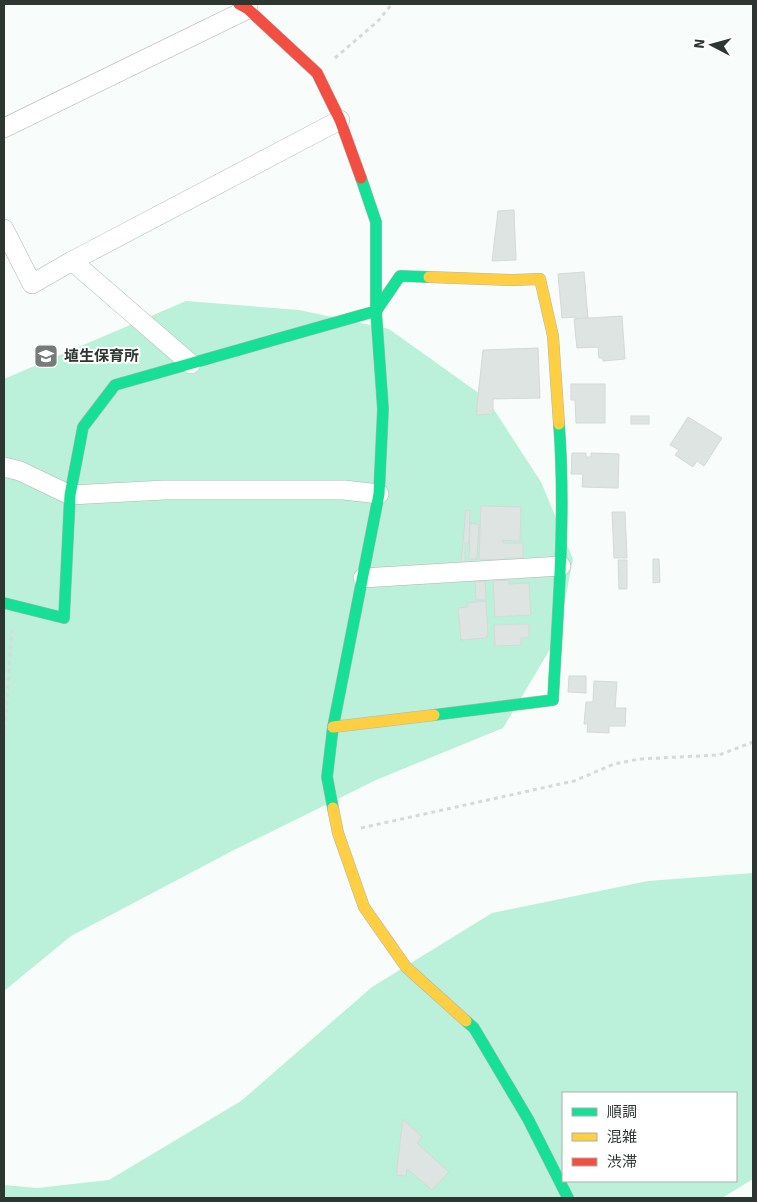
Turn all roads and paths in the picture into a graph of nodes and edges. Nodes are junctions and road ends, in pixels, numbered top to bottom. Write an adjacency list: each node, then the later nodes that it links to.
1 (392, 4): 3 (path)
2 (244, 7): 3 (street); 5 (street)
3 (318, 73): 4 (street)
4 (340, 120): 7 (street); 8 (street)
5 (4, 128)
6 (4, 229): 7 (street)
7 (72, 261): 9 (street)
8 (376, 311): 9 (street); 11 (street); 13 (street)
9 (191, 364): 12 (street)
10 (4, 467): 12 (street)
11 (380, 494): 12 (street); 14 (street)
12 (70, 495): 15 (street)
13 (561, 566): 14 (street); 16 (street)
14 (363, 578): 16 (street)
15 (9, 605): 18 (path)
16 (333, 727): 19 (street)
17 (753, 742): 19 (path)
18 (4, 746)
19 (338, 833): 20 (street)
20 (568, 1198)

